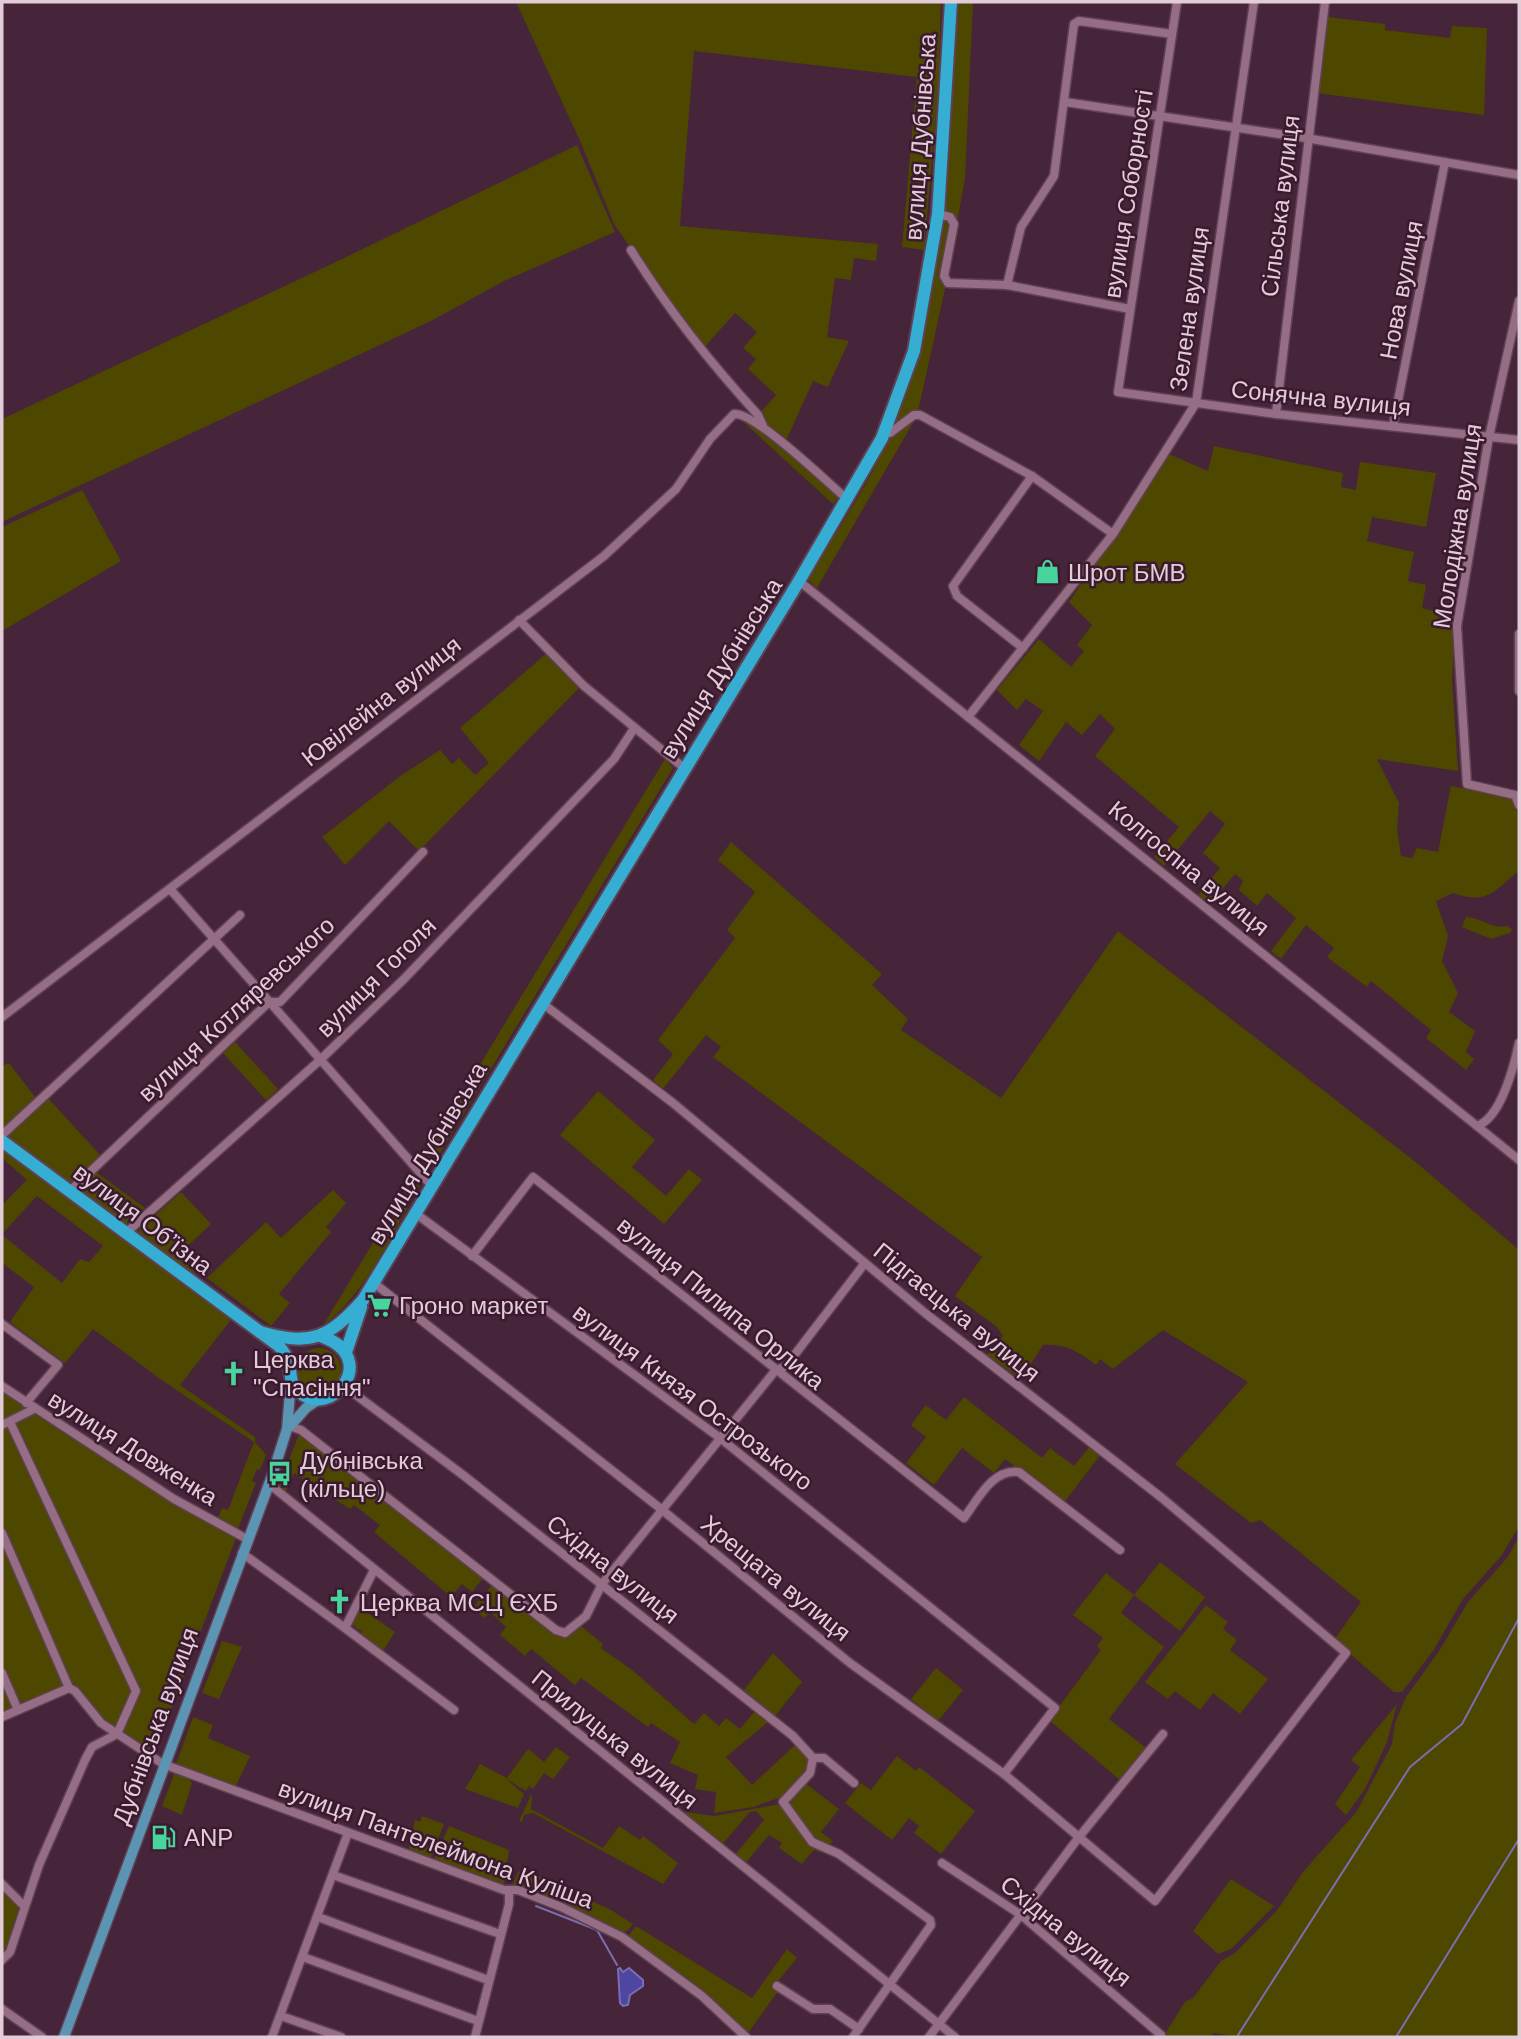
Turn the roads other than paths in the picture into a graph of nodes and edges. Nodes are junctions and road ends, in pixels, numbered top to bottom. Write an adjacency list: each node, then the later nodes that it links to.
1 (951, 2): 12 (highway, вулиця Дубнівська)
2 (1177, 2): 5 (street, вулиця Соборності)
3 (1254, 2): 8 (street, Зелена вулиця)
4 (1325, 2): 9 (street, Сільська вулиця)
5 (1172, 34): 6 (street); 7 (street, вулиця Соборності)
6 (1065, 102): 7 (street); 14 (street)
7 (1159, 117): 8 (street); 16 (street, вулиця Соборності)
8 (1234, 128): 9 (street); 18 (street, Зелена вулиця)
9 (1307, 138): 10 (street); 19 (street, Сільська вулиця)
10 (1445, 162): 11 (street); 20 (street, Нова вулиця)
11 (1519, 175)
12 (939, 214): 14 (street); 22 (highway, вулиця Дубнівська)
13 (631, 250): 21 (street)
14 (1007, 285): 16 (street)
15 (1519, 301): 23 (street, Молодіжна вулиця)
16 (1130, 309): 17 (street, вулиця Соборності)
17 (1118, 392): 18 (street, Сонячна вулиця)
18 (1196, 403): 19 (street, Сонячна вулиця); 27 (street, Зелена вулиця)
19 (1276, 414): 20 (street, Сонячна вулиця)
20 (1394, 426): 23 (street, Сонячна вулиця)
21 (764, 429): 26 (street); 29 (street, Ювілейна вулиця)
22 (885, 432): 25 (street); 26 (highway, вулиця Дубнівська)
23 (1489, 437): 24 (street, Сонячна вулиця); 36 (street, Молодіжна вулиця)
24 (1519, 440)
25 (1032, 476): 27 (street); 31 (street)
26 (847, 499): 28 (highway, вулиця Дубнівська)
27 (1113, 534): 31 (street, Зелена вулиця)
28 (799, 581): 33 (street, Колгоспна вулиця); 35 (highway, вулиця Дубнівська)
29 (519, 620): 34 (street); 38 (street, Ювілейна вулиця)
30 (1519, 634): 32 (street)
31 (1023, 648): 33 (street, Зелена вулиця)
32 (1519, 691)
33 (968, 717): 46 (street, Колгоспна вулиця)
34 (633, 730): 35 (street); 45 (street, вулиця Гоголя)
35 (684, 768): 42 (highway, вулиця Дубнівська)
36 (1519, 805)
37 (424, 852): 41 (street, вулиця Котляревського)
38 (170, 889): 40 (street); 43 (street, Ювілейна вулиця)
39 (240, 915): 40 (street)
40 (212, 939): 41 (street); 47 (street)
41 (268, 1002): 45 (street); 51 (street, вулиця Котляревського)
42 (542, 1003): 50 (highway, вулиця Дубнівська); 55 (street, Підгаєцька вулиця)
43 (2, 1017)
44 (1519, 1043): 46 (street)
45 (319, 1061): 50 (street); 53 (street, вулиця Гоголя)
46 (1477, 1126): 49 (street, Колгоспна вулиця)
47 (2, 1135)
48 (2, 1141): 51 (highway, вулиця Об’їзна)
49 (1519, 1160)
50 (431, 1185): 52 (highway, вулиця Дубнівська)
51 (71, 1191): 53 (highway, вулиця Об’їзна)
52 (415, 1213): 54 (street, вулиця Князя Острозького); 56 (highway, вулиця Дубнівська)
53 (126, 1233): 59 (highway, вулиця Об’їзна)
54 (472, 1256): 64 (street, вулиця Пилипа Орлика); 72 (street, вулиця Князя Острозького)
55 (865, 1263): 64 (street); 99 (street, Підгаєцька вулиця)
56 (374, 1283): 57 (highway, вулиця Дубнівська); 74 (street, Хрещата вулиця)
57 (363, 1300): 60 (highway); 62 (highway)
58 (2, 1324): 69 (street)
59 (260, 1332): 61 (highway); 63 (highway, вулиця Об’їзна)
60 (323, 1337): 61 (highway); 62 (highway)
61 (306, 1339): 63 (highway)
62 (346, 1352): 67 (highway)
63 (288, 1361): 65 (highway)
64 (775, 1371): 72 (street); 77 (street, вулиця Пилипа Орлика)
65 (290, 1381): 68 (highway); 71 (main road)
66 (2, 1386): 69 (street, вулиця Довженка)
67 (344, 1386): 68 (highway); 80 (street, Східна вулиця)
68 (319, 1399): 71 (main road)
69 (30, 1406): 70 (street); 76 (street, вулиця Довженка)
70 (6, 1423): 87 (street)
71 (288, 1428): 73 (main road, Дубнівська вулиця); 80 (street)
72 (720, 1437): 74 (street); 91 (street, вулиця Князя Острозького)
73 (269, 1484): 76 (main road, Дубнівська вулиця); 79 (street, Прилуцька вулиця)
74 (661, 1509): 80 (street); 91 (street, Хрещата вулиця)
75 (2, 1533): 83 (street)
76 (247, 1539): 78 (main road, Дубнівська вулиця)
77 (1120, 1550)
78 (242, 1553): 81 (street); 90 (main road, Дубнівська вулиця)
79 (374, 1570): 81 (street); 108 (street, Прилуцька вулиця)
80 (602, 1584): 89 (street, Східна вулиця)
81 (345, 1629): 85 (street)
82 (2, 1674): 84 (street)
83 (69, 1688): 84 (street); 87 (street, вулиця Пантелеймона Куліша)
84 (18, 1710): 86 (street)
85 (454, 1710)
86 (2, 1717)
87 (117, 1734): 90 (street, вулиця Пантелеймона Куліша); 100 (street)
88 (1163, 1734): 94 (street)
89 (813, 1758): 92 (street, Східна вулиця); 108 (street)
90 (163, 1764): 93 (street, вулиця Пантелеймона Куліша); 116 (main road, Дубнівська вулиця)
91 (1004, 1774): 94 (street, Хрещата вулиця)
92 (854, 1783)
93 (348, 1833): 96 (street); 98 (street, вулиця Пантелеймона Куліша)
94 (1079, 1837): 99 (street, Хрещата вулиця); 101 (street)
95 (942, 1863): 101 (street, Східна вулиця)
96 (333, 1875): 102 (street); 103 (street)
97 (2, 1884): 100 (street)
98 (509, 1890): 103 (street); 120 (street, вулиця Пантелеймона Куліша)
99 (1155, 1901)
100 (24, 1906): 105 (street)
101 (1021, 1914): 112 (street); 114 (street, Східна вулиця)
102 (318, 1917): 104 (street); 106 (street)
103 (500, 1934): 106 (street)
104 (303, 1957): 110 (street); 111 (street)
105 (2, 1960)
106 (488, 1980): 111 (street)
107 (777, 1986): 113 (street)
108 (890, 1986): 112 (street, Прилуцька вулиця); 113 (street)
109 (2, 2009): 115 (street)
110 (281, 2015): 117 (street); 118 (street)
111 (478, 2021): 119 (street)
112 (938, 2024): 122 (street); 123 (street, Прилуцька вулиця)
113 (859, 2029): 121 (street)
114 (1160, 2036)
115 (41, 2037)
116 (64, 2037)
117 (272, 2037)
118 (341, 2037)
119 (475, 2037)
120 (746, 2037)
121 (853, 2037)
122 (929, 2037)
123 (955, 2037)

